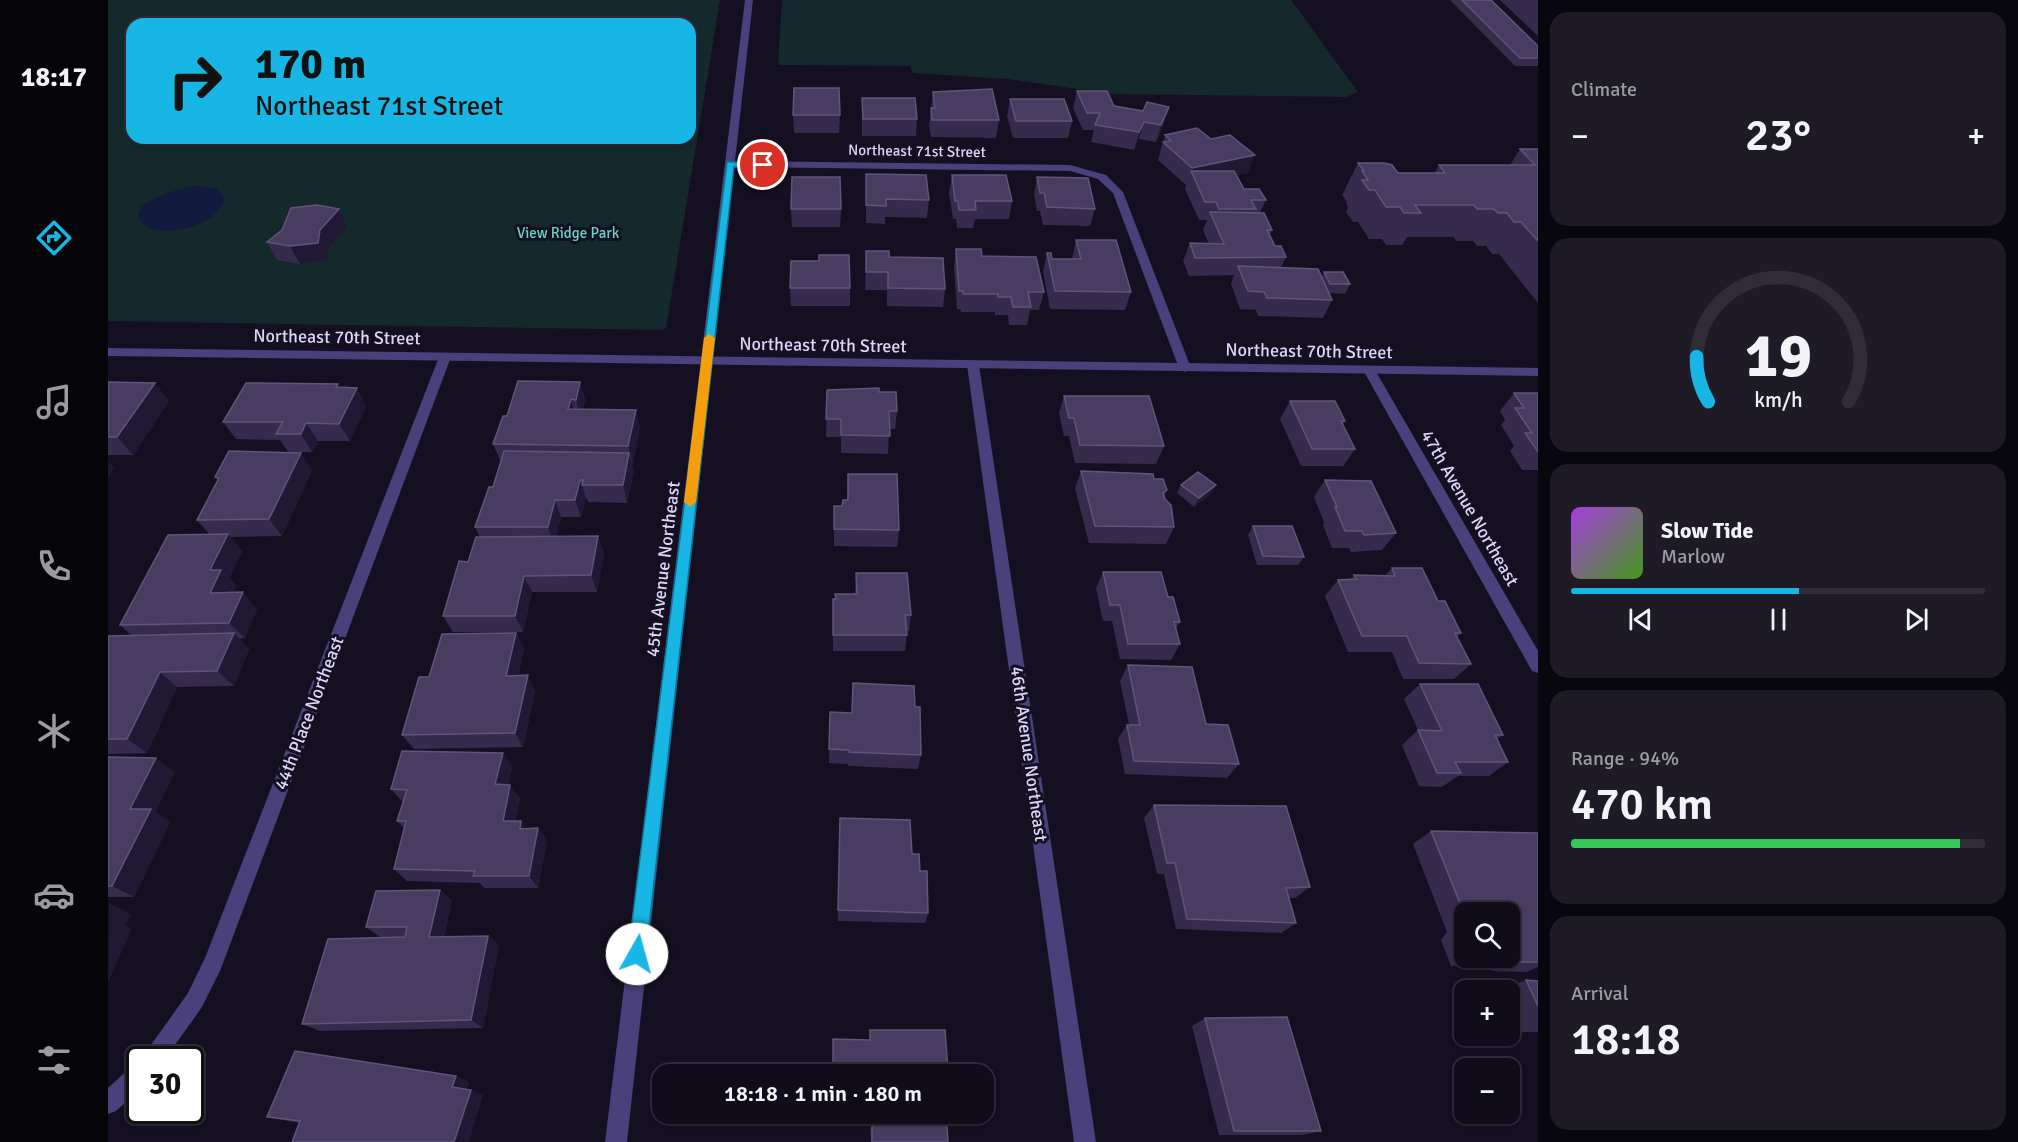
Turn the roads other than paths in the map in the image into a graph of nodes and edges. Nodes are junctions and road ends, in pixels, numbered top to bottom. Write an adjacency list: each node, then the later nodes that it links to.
1 (749, 0): 2 (street, 45th Avenue Northeast)
2 (730, 164): 5 (street, 45th Avenue Northeast); 7 (street, Northeast 71st Street)
3 (108, 352): 4 (street, Northeast 70th Street)
4 (445, 357): 5 (street, Northeast 70th Street); 11 (street, 44th Place Northeast)
5 (706, 361): 6 (street, Northeast 70th Street); 14 (street, 45th Avenue Northeast)
6 (973, 365): 7 (street, Northeast 70th Street); 15 (street, 46th Avenue Northeast)
7 (1185, 368): 8 (street, Northeast 70th Street)
8 (1369, 370): 9 (street, Northeast 70th Street); 10 (street, 47th Avenue Northeast)
9 (1538, 372)
10 (1538, 666)
11 (161, 1046)
12 (126, 1087): 13 (street)
13 (108, 1104)
14 (616, 1142)
15 (1085, 1142)

